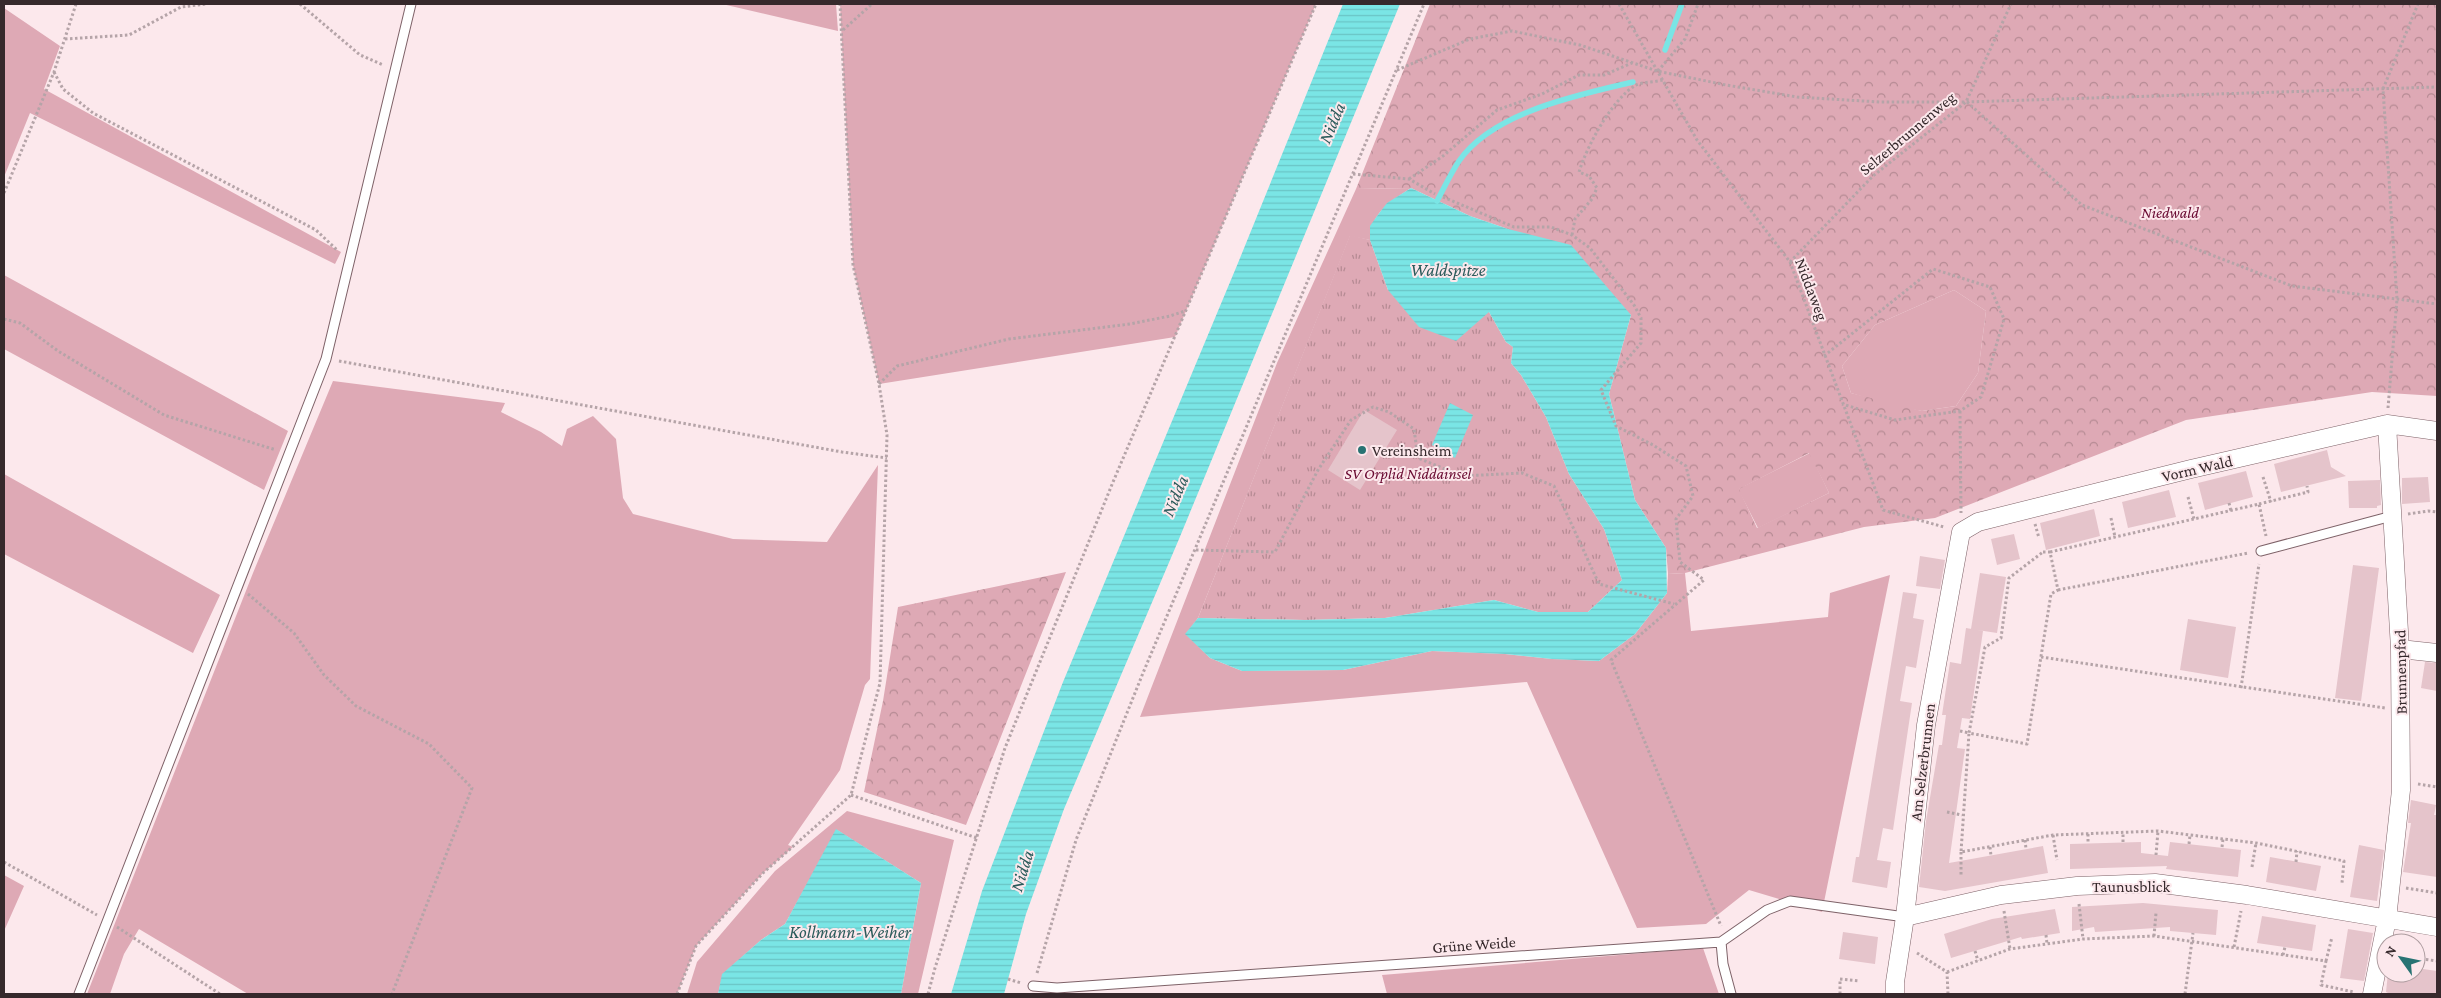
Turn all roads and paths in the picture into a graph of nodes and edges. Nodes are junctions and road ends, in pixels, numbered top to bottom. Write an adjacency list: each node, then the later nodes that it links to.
1 (76, 4): 14 (path)
2 (206, 4): 14 (path)
3 (300, 4): 17 (path)
4 (411, 4): 17 (lane)
5 (840, 4): 13 (path)
6 (872, 4): 13 (path)
7 (1316, 4): 34 (path)
8 (1424, 4): 16 (path)
9 (1619, 4): 18 (path, Niddaweg)
10 (1698, 4): 18 (path)
11 (2011, 4): 23 (path, Selzerbrunnenweg)
12 (2418, 4): 22 (path)
13 (842, 31): 38 (path)
14 (65, 39): 19 (path)
15 (1633, 63): 16 (path); 18 (path); 25 (path)
16 (1397, 70): 24 (path)
17 (395, 71): 30 (lane)
18 (1657, 71): 20 (path, Niddaweg); 23 (path)
19 (54, 72): 26 (path); 30 (path)
20 (1663, 80): 29 (path); 31 (path, Niddaweg)
21 (2437, 87): 22 (path)
22 (2383, 89): 23 (path); 32 (path)
23 (1966, 102): 31 (path, Selzerbrunnenweg); 32 (path)
24 (1353, 174): 25 (path); 60 (path)
25 (1409, 179): 27 (path)
26 (4, 193)
27 (1435, 194)
28 (1443, 198): 29 (path)
29 (1572, 235): 65 (path)
30 (349, 261): 37 (lane)
31 (1790, 262): 36 (path, Niddaweg)
32 (2397, 300): 33 (path); 41 (path)
33 (2437, 304)
34 (1186, 310): 38 (path); 81 (path)
35 (4, 319): 43 (path)
36 (1824, 356): 39 (path, Niddaweg); 40 (path)
37 (326, 359): 43 (lane); 44 (path)
38 (879, 384): 44 (path)
39 (1841, 403): 40 (path); 58 (path, Niddaweg)
40 (1960, 411): 58 (path)
41 (2387, 424): 42 (street, Vorm Wald); 53 (street, Brunnenpfad); 58 (street, Vorm Wald)
42 (2437, 431)
43 (289, 454): 63 (lane)
44 (887, 458): 73 (path)
45 (2263, 476): 48 (path)
46 (2307, 486): 48 (path)
47 (2188, 498): 55 (path)
48 (2271, 502): 50 (path)
49 (2229, 504): 51 (path)
50 (2259, 504): 51 (path); 61 (path)
51 (2231, 511): 55 (path)
52 (2437, 512): 53 (path)
53 (2392, 516): 61 (lane); 66 (street, Brunnenpfad)
54 (2112, 518): 59 (path)
55 (2194, 519): 57 (path)
56 (2152, 523): 57 (path)
57 (2153, 529): 59 (path)
58 (1961, 532): 106 (street, Am Selzerbrunnen)
59 (2115, 537): 62 (path)
60 (1195, 550): 65 (path); 131 (path)
61 (2265, 550): 64 (path); 69 (path)
62 (2050, 552): 64 (path); 72 (path)
63 (244, 571): 109 (lane); 134 (path)
64 (2058, 590): 68 (path)
65 (1674, 604): 118 (path)
66 (2400, 649): 67 (street); 70 (street, Brunnenpfad)
67 (2437, 653)
68 (2041, 657): 69 (path); 72 (path)
69 (2241, 688): 70 (path)
70 (2401, 710): 101 (street, Brunnenpfad)
71 (1960, 732): 72 (path)
72 (1969, 733): 75 (path)
73 (851, 795): 81 (path); 135 (path)
74 (1947, 812): 75 (path)
75 (1962, 815): 92 (path)
76 (2158, 831): 77 (path); 80 (path); 93 (path)
77 (2123, 832): 78 (path); 84 (path)
78 (2088, 834): 79 (path); 85 (path)
79 (2053, 835): 83 (path); 95 (path)
80 (2190, 835): 82 (path); 87 (path)
81 (977, 838): 136 (path)
82 (2223, 839): 86 (path); 89 (path)
83 (2025, 840): 88 (path); 90 (path)
84 (2123, 842)
85 (2088, 843)
86 (2256, 843): 91 (path); 98 (path)
87 (2188, 844)
88 (1990, 847): 92 (path); 94 (path)
89 (2222, 847)
90 (2026, 849)
91 (2297, 851): 97 (path); 100 (path)
92 (1961, 852): 99 (path)
93 (2156, 855)
94 (1991, 856)
95 (2057, 860)
96 (4, 862): 109 (path)
97 (2296, 862)
98 (2252, 866)
99 (1961, 877)
100 (2342, 883)
101 (2391, 886): 102 (path); 108 (street, Brunnenpfad)
102 (2437, 893)
103 (2080, 907): 117 (path)
104 (2156, 913): 114 (path)
105 (2241, 913): 121 (path)
106 (1905, 917): 108 (street, Taunusblick); 118 (lane); 128 (street, Am Selzerbrunnen)
107 (2005, 917): 123 (path)
108 (2387, 919): 110 (street, Taunusblick); 143 (street, Brunnenpfad)
109 (109, 922): 132 (lane); 133 (path)
110 (2437, 927)
111 (2120, 930): 115 (path)
112 (2193, 933): 119 (path)
113 (2046, 935): 120 (path)
114 (2154, 936): 115 (path); 119 (path)
115 (2119, 937): 117 (path)
116 (2332, 937): 127 (path)
117 (2082, 938): 120 (path)
118 (1723, 940): 131 (lane, Grüne Weide); 137 (lane)
119 (2192, 940): 121 (path); 141 (path)
120 (2047, 944): 123 (path)
121 (2234, 947): 125 (path)
122 (2285, 947): 125 (path)
123 (2010, 949): 126 (path)
124 (1975, 951): 126 (path)
125 (2283, 955): 127 (path)
126 (1978, 960): 129 (path)
127 (2326, 961): 142 (path)
128 (1898, 962): 129 (path); 139 (street, Am Selzerbrunnen)
129 (1947, 972): 140 (path)
130 (1859, 981): 138 (path)
131 (1033, 986)
132 (79, 994)
133 (220, 994)
134 (392, 994)
135 (677, 994)
136 (928, 994)
137 (1731, 994)
138 (1840, 994)
139 (1895, 994)
140 (1948, 994)
141 (2185, 994)
142 (2363, 994)
143 (2372, 994)

